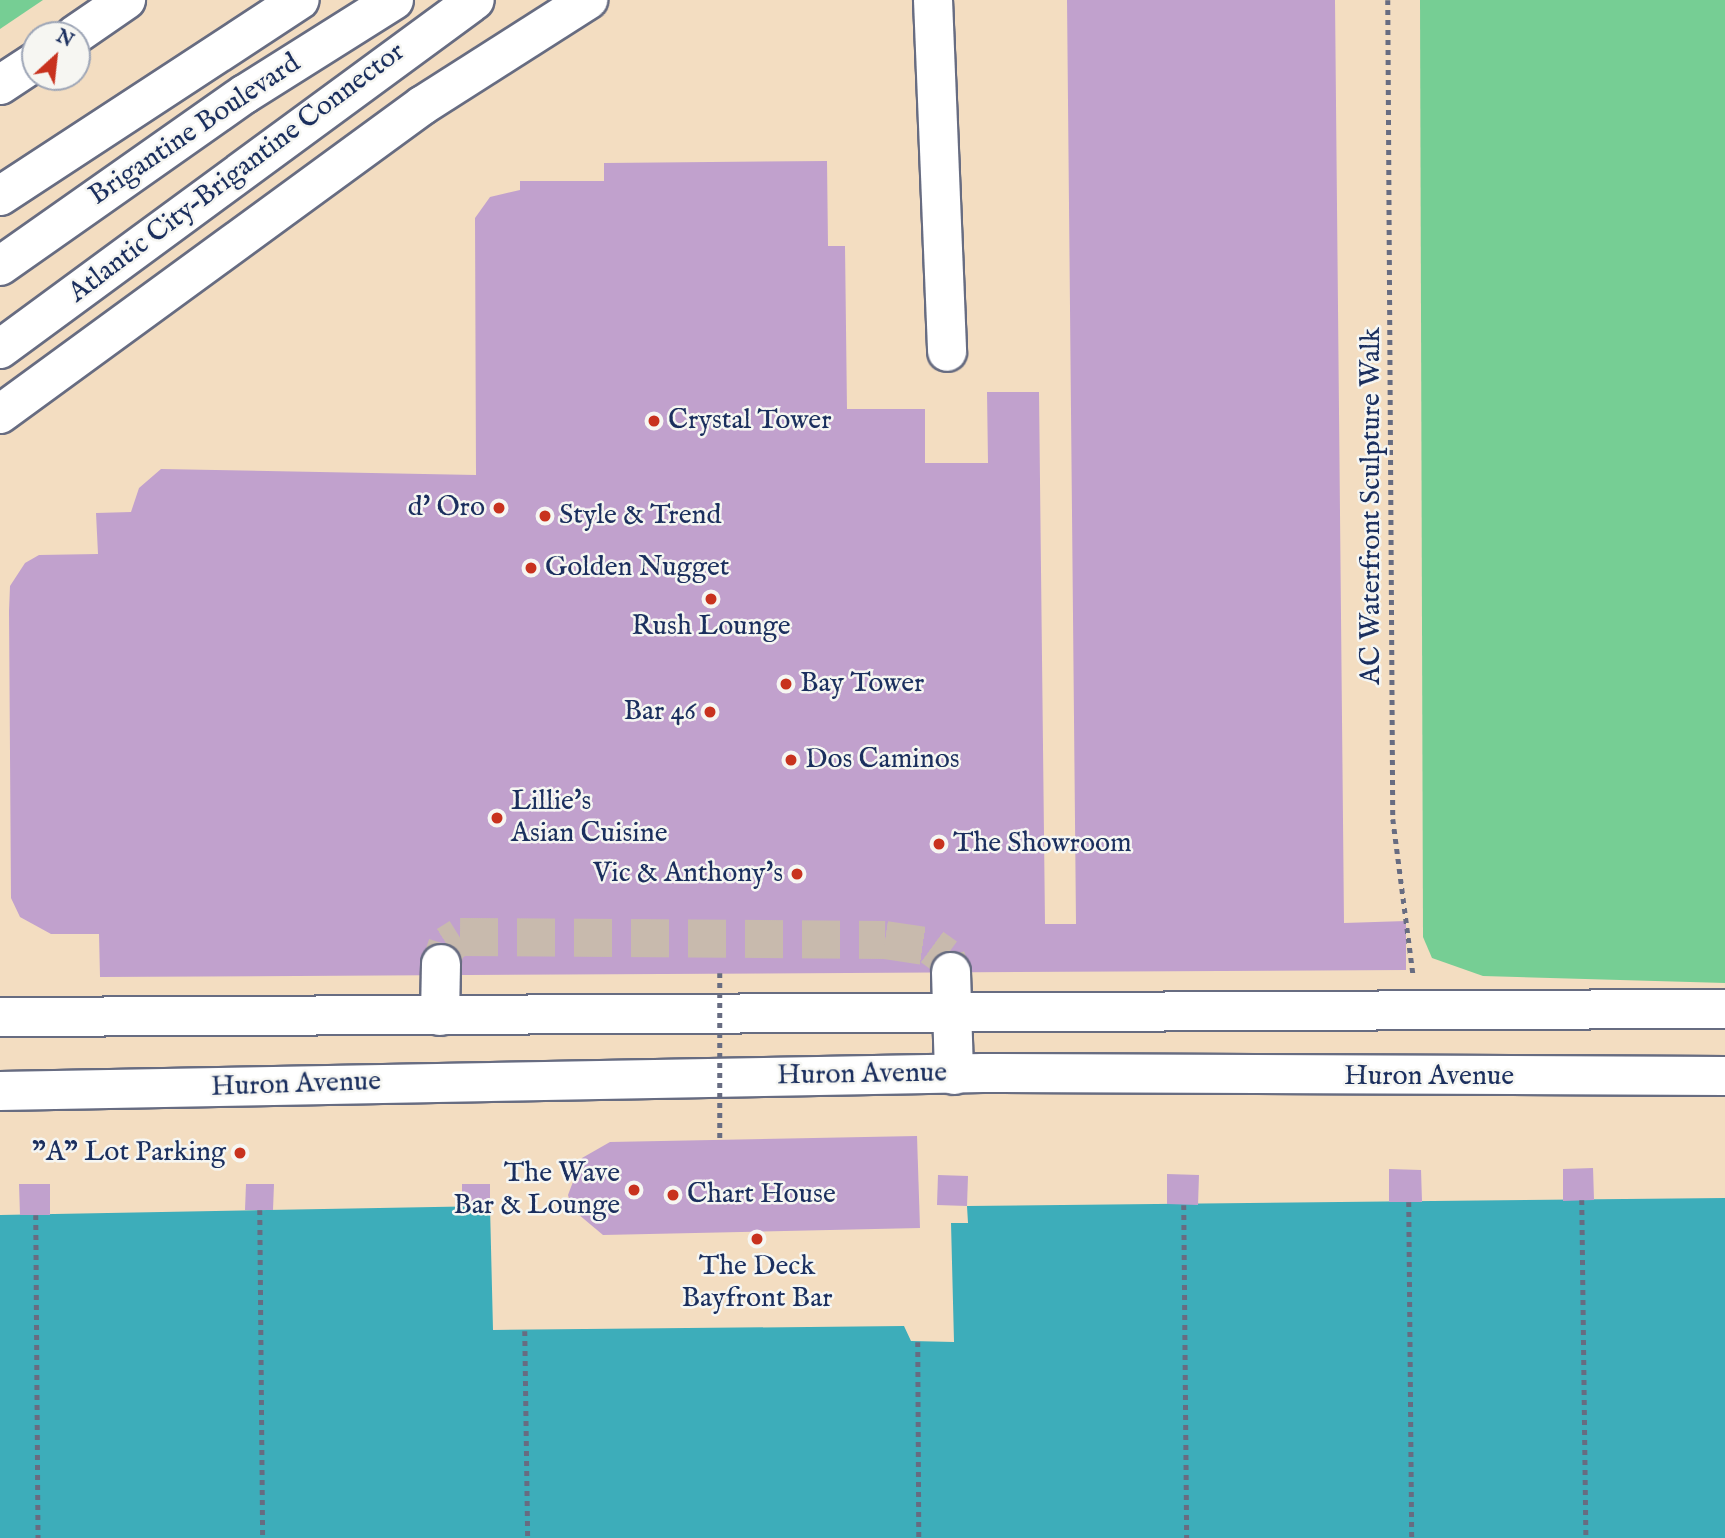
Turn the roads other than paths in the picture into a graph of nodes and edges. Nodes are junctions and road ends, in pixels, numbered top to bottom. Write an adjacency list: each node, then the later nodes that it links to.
1 (126, 0): 8 (street)
2 (288, 0): 9 (street)
3 (300, 0): 9 (street, Brigantine Boulevard)
4 (394, 0): 13 (street, Brigantine Boulevard)
5 (475, 0): 14 (street, Atlantic City–Brigantine Connector)
6 (588, 0): 16 (street)
7 (933, 0): 15 (street)
8 (91, 24)
9 (257, 24): 12 (street, Brigantine Boulevard)
10 (21, 71): 11 (street)
11 (0, 85)
12 (0, 196)
13 (0, 266)
14 (0, 349)
15 (947, 352)
16 (0, 415)
17 (441, 964): 21 (street)
18 (951, 972): 20 (street)
19 (1725, 1009): 20 (street)
20 (953, 1014): 21 (street); 23 (street)
21 (440, 1016): 22 (street)
22 (0, 1017)
23 (954, 1075): 24 (street, Huron Avenue); 25 (street, Huron Avenue)
24 (1725, 1076)
25 (0, 1091)

